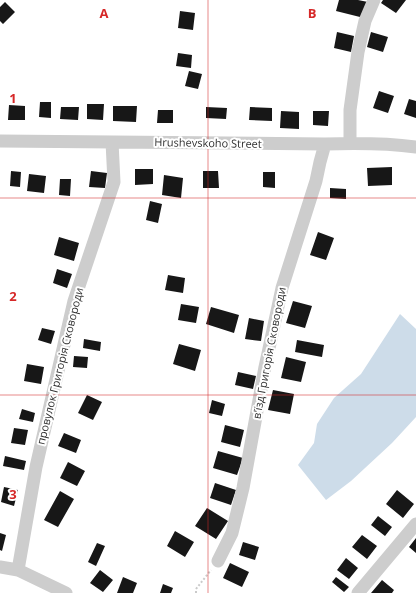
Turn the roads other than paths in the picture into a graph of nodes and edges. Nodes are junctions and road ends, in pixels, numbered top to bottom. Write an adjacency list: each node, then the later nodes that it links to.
1 (374, 0): 4 (street)
2 (0, 141): 3 (street, Hrushevskoho Street)
3 (112, 142): 5 (street, Hrushevskoho Street); 10 (street, провулок Григорія Сковороди)
4 (350, 143): 5 (street, Hrushevskoho Street); 6 (street, Hrushevskoho Street)
5 (325, 144): 8 (street, в'їзд Григорія Сковороди)
6 (416, 147)
7 (416, 524): 12 (street)
8 (218, 562)
9 (0, 567): 10 (street)
10 (18, 570): 11 (street)
11 (66, 593)
12 (358, 593)

